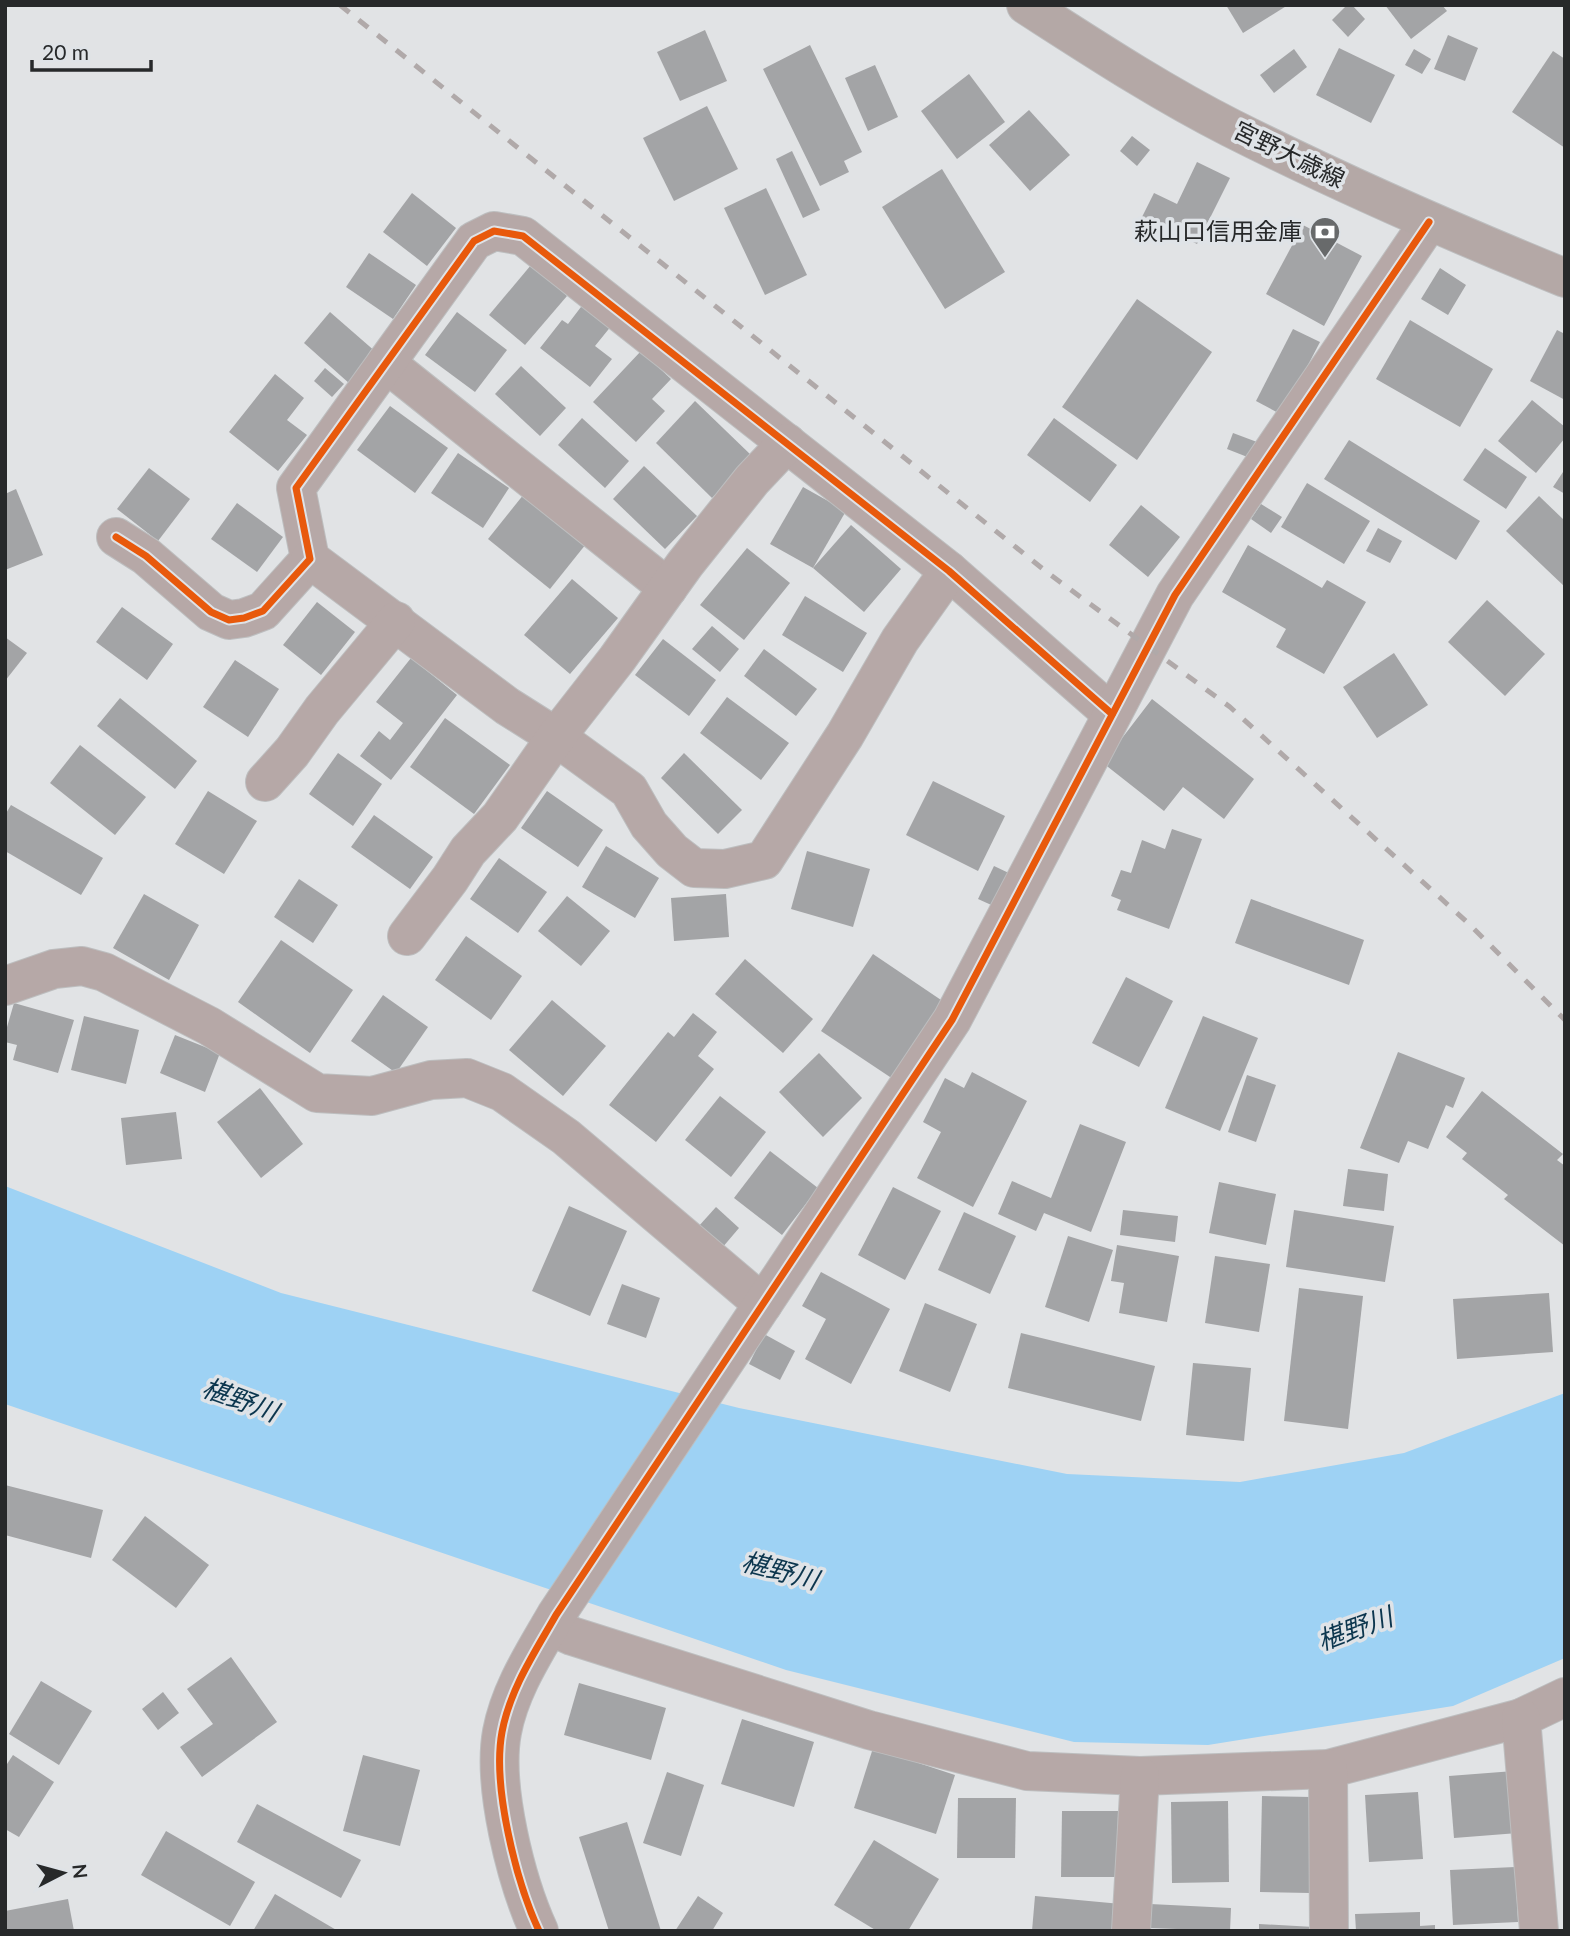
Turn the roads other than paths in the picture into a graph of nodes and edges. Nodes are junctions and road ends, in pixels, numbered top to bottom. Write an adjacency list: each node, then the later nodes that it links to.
1 (1026, 5): 2 (main road, 宮野大歳線)
2 (1429, 222): 3 (main road, 宮野大歳線); 11 (street)
3 (1565, 278)
4 (386, 363): 5 (street); 7 (street); 9 (street)
5 (787, 443): 8 (street); 9 (street)
6 (116, 537): 7 (street)
7 (310, 559): 10 (street)
8 (949, 571): 11 (street); 12 (street)
9 (668, 588): 12 (street)
10 (396, 621): 12 (street); 13 (street)
11 (1112, 714): 16 (street)
12 (556, 737): 14 (street)
13 (265, 782)
14 (407, 936)
15 (5, 986): 16 (street)
16 (763, 1304): 17 (street)
17 (553, 1620): 21 (street); 22 (street)
18 (1565, 1697): 19 (street)
19 (1521, 1718): 20 (street); 25 (street)
20 (1328, 1769): 21 (street); 24 (street)
21 (1140, 1776): 23 (street)
22 (539, 1931)
23 (1131, 1931)
24 (1329, 1931)
25 (1539, 1931)

